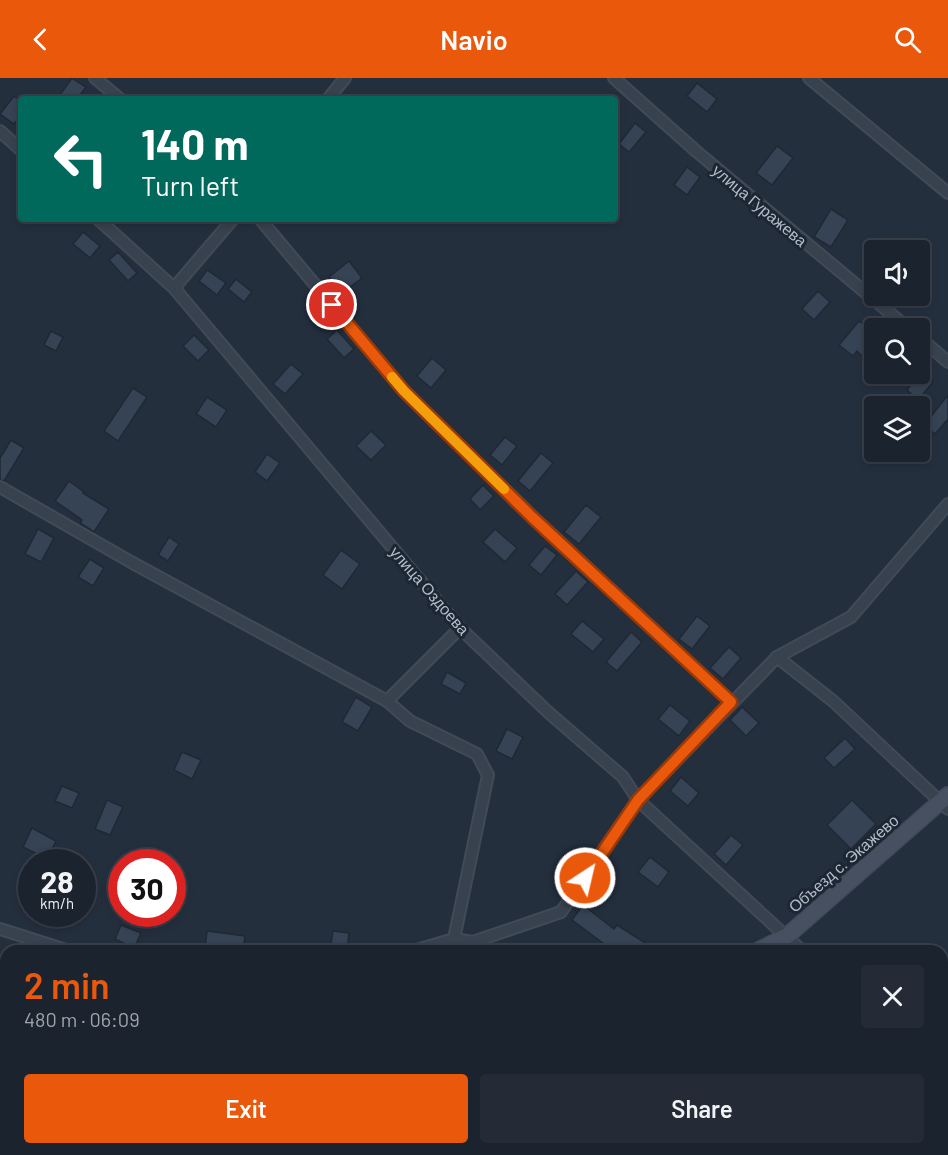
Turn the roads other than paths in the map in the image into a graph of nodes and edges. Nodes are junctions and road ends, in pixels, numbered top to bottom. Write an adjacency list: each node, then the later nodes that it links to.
1 (95, 78): 5 (street)
2 (614, 78): 14 (street, улица Гуражева)
3 (809, 78): 9 (street)
4 (339, 80): 6 (street)
5 (116, 96)
6 (330, 96)
7 (0, 131): 8 (street)
8 (18, 147)
9 (948, 194)
10 (101, 222): 13 (street, улица Оздоева)
11 (230, 222): 13 (street)
12 (263, 222): 22 (street)
13 (174, 288): 19 (street, улица Оздоева)
14 (896, 318)
15 (930, 347): 16 (street)
16 (948, 362)
17 (0, 487): 21 (street)
18 (948, 504): 20 (street)
19 (460, 628): 21 (street); 23 (street, улица Оздоева)
20 (777, 657): 22 (street); 24 (street)
21 (387, 701): 27 (street)
22 (731, 702): 23 (street)
23 (638, 800): 26 (street, улица Оздоева); 28 (street)
24 (946, 802): 26 (main road, Объезд с. Экажево)
25 (0, 929): 29 (street)
26 (787, 936): 32 (main road, Объезд с. Экажево); 33 (street, улица Оздоева)
27 (454, 939): 28 (street); 30 (street)
28 (473, 942): 31 (street)
29 (50, 945)
30 (434, 945)
31 (476, 945)
32 (769, 945)
33 (796, 945)

